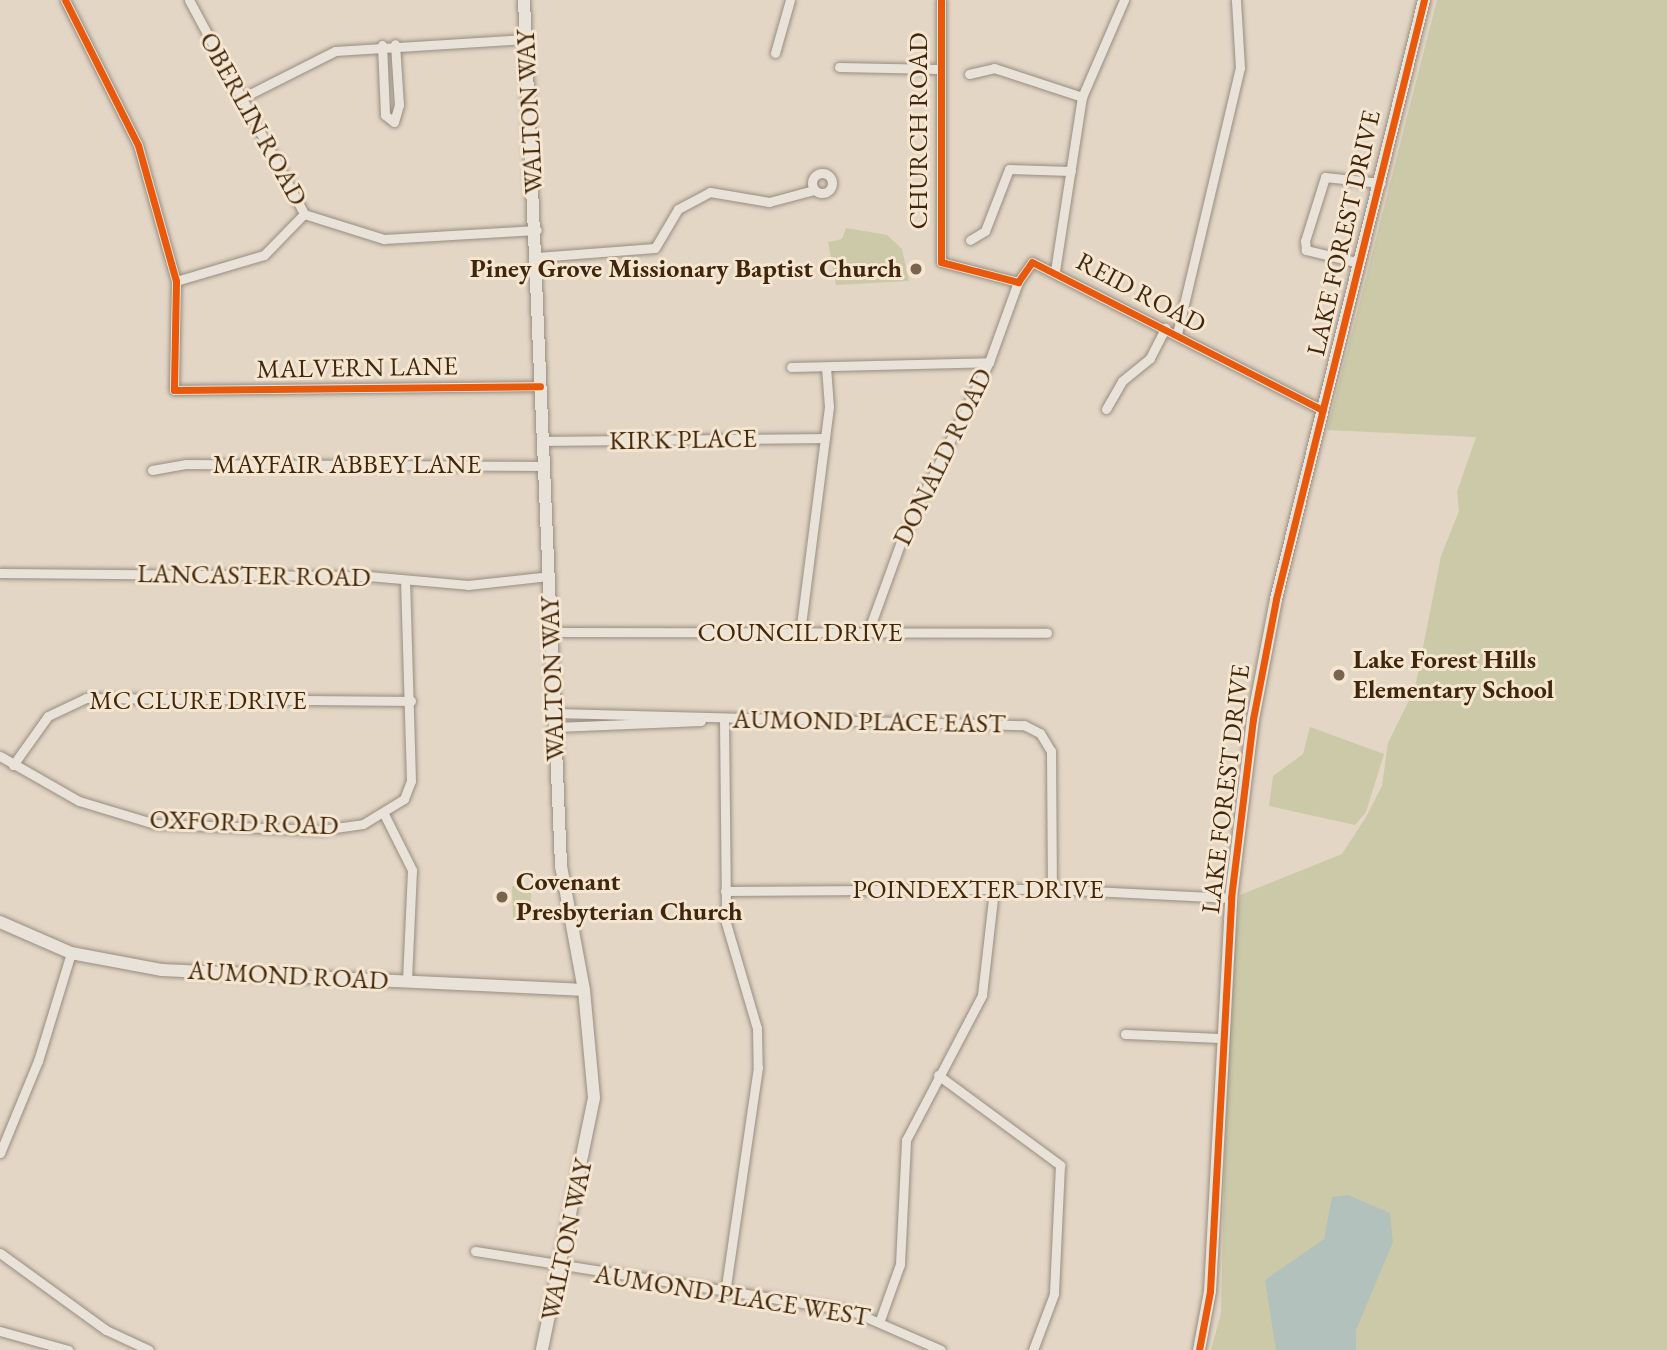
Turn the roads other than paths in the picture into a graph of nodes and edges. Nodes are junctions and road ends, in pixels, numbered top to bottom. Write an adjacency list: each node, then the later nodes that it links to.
1 (65, 0): 27 (street)
2 (189, 0): 17 (street, OBERLIN ROAD)
3 (524, 0): 9 (street, WALTON WAY)
4 (790, 0): 12 (street)
5 (941, 0): 14 (street, CHURCH ROAD)
6 (1124, 0): 16 (street)
7 (1236, 0): 30 (street)
8 (1424, 0): 19 (street, LAKE FOREST DRIVE)
9 (526, 39): 10 (street); 22 (street, WALTON WAY)
10 (396, 44): 11 (street); 11 (street)
11 (382, 45): 17 (street)
12 (775, 53)
13 (839, 68): 14 (street)
14 (938, 69): 28 (street, CHURCH ROAD)
15 (969, 74): 16 (street)
16 (1082, 97): 18 (street)
17 (242, 98): 21 (street, OBERLIN ROAD)
18 (1070, 171): 23 (street); 26 (street)
19 (1381, 183): 25 (street, LAKE FOREST DRIVE); 25 (street)
20 (814, 190): 24 (street)
21 (304, 214): 22 (street, OBERLIN ROAD); 27 (street)
22 (537, 230): 24 (street, WALTON WAY)
23 (970, 240)
24 (537, 257): 34 (street, WALTON WAY)
25 (1360, 263): 36 (street, LAKE FOREST DRIVE)
26 (1055, 271): 28 (street, REID ROAD); 29 (street, REID ROAD)
27 (176, 281): 34 (street, MALVERN LANE)
28 (1018, 282): 31 (street, DONALD ROAD)
29 (1165, 328): 30 (street, REID ROAD); 35 (street)
30 (1177, 334): 36 (street, REID ROAD)
31 (989, 362): 33 (street); 45 (street, DONALD ROAD)
32 (791, 367): 33 (street)
33 (826, 367): 37 (street)
34 (540, 386): 38 (street, WALTON WAY)
35 (1106, 408)
36 (1323, 410): 59 (street, LAKE FOREST DRIVE)
37 (825, 438): 38 (street, KIRK PLACE); 46 (street)
38 (542, 441): 39 (street, WALTON WAY)
39 (543, 466): 40 (street, MAYFAIR ABBEY LANE); 42 (street, WALTON WAY)
40 (152, 470)
41 (0, 573): 43 (street, LANCASTER ROAD)
42 (549, 576): 43 (street, LANCASTER ROAD); 44 (street, WALTON WAY)
43 (405, 584): 48 (street, OXFORD ROAD)
44 (552, 632): 46 (street, COUNCIL DRIVE); 49 (street, WALTON WAY)
45 (867, 632): 46 (street, COUNCIL DRIVE); 47 (street, COUNCIL DRIVE)
46 (800, 633)
47 (1047, 633)
48 (411, 701): 54 (street, MC CLURE DRIVE); 55 (street, OXFORD ROAD)
49 (555, 713): 50 (street, AUMOND PLACE EAST); 52 (street, WALTON WAY)
50 (706, 720): 51 (street, AUMOND PLACE EAST); 52 (street, AUMOND PLACE EAST)
51 (724, 720): 56 (street, AUMOND PLACE EAST); 58 (street)
52 (556, 727): 63 (street, WALTON WAY)
53 (0, 757): 54 (street, OXFORD ROAD)
54 (13, 765): 55 (street, OXFORD ROAD)
55 (384, 814): 62 (street)
56 (1052, 889): 57 (street, POINDEXTER DRIVE); 59 (street, POINDEXTER DRIVE)
57 (994, 890): 58 (street, POINDEXTER DRIVE); 66 (street)
58 (725, 891): 71 (street)
59 (1231, 898): 65 (street, LAKE FOREST DRIVE)
60 (0, 922): 61 (street, AUMOND ROAD)
61 (71, 953): 62 (street, AUMOND ROAD); 67 (street)
62 (407, 981): 63 (street, AUMOND ROAD)
63 (584, 990): 70 (street, WALTON WAY)
64 (1125, 1034): 65 (street)
65 (1221, 1038): 79 (street, LAKE FOREST DRIVE)
66 (938, 1075): 72 (street); 78 (street)
67 (0, 1153)
68 (475, 1251): 70 (street, AUMOND PLACE WEST)
69 (0, 1253): 75 (street)
70 (563, 1269): 71 (street, AUMOND PLACE WEST); 76 (street, WALTON WAY)
71 (725, 1294): 72 (street, AUMOND PLACE WEST)
72 (880, 1320): 77 (street, AUMOND PLACE WEST)
73 (0, 1331): 74 (street)
74 (68, 1350)
75 (149, 1350)
76 (542, 1350)
77 (942, 1350)
78 (1033, 1350)
79 (1199, 1350)

